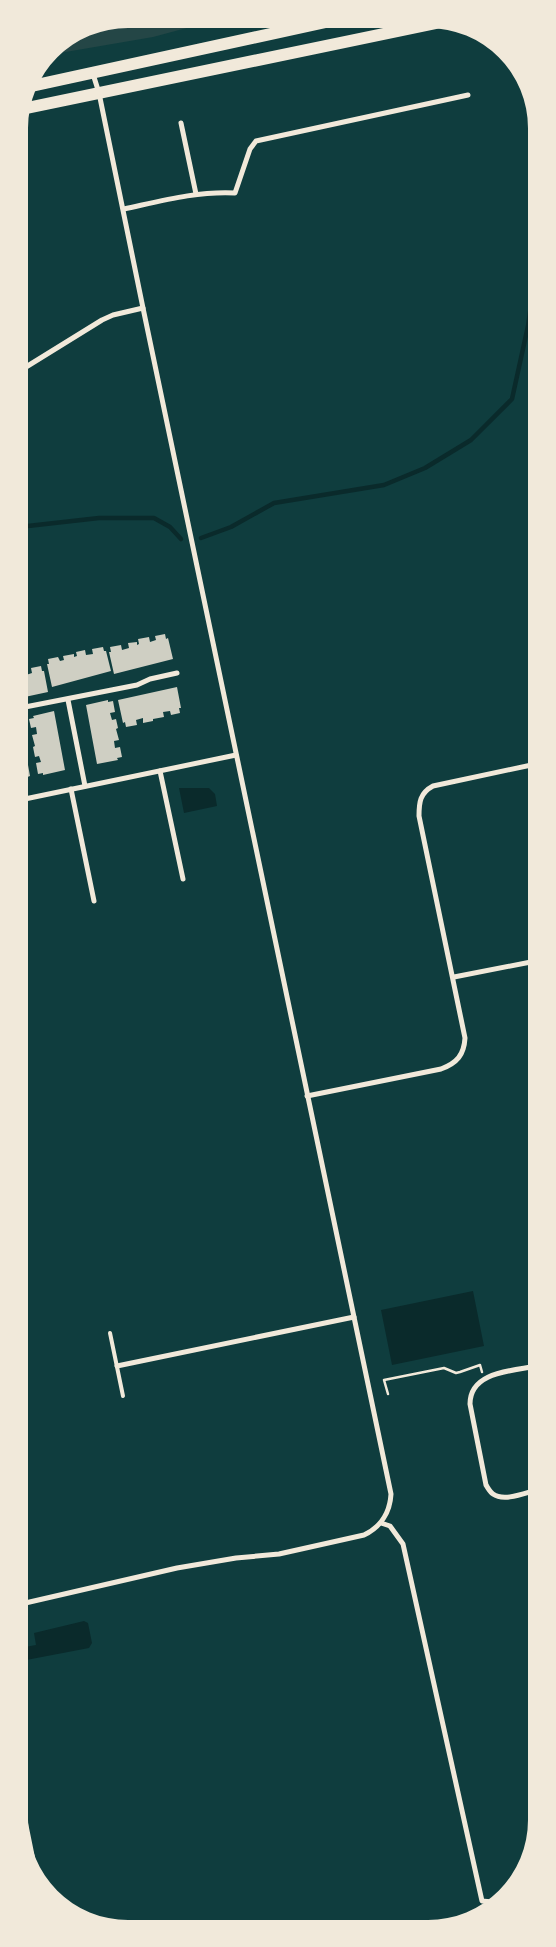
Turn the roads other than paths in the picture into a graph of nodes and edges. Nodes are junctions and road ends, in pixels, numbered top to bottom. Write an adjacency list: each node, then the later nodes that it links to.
1 (299, 28): 3 (main road)
2 (412, 28): 5 (main road)
3 (92, 74): 4 (main road); 5 (street)
4 (37, 85)
5 (99, 93): 7 (main road); 10 (street)
6 (468, 95): 9 (street)
7 (29, 108)
8 (181, 123): 9 (street)
9 (196, 194): 10 (street)
10 (124, 209): 11 (street)
11 (143, 308): 12 (street); 16 (street)
12 (28, 366)
13 (177, 673): 14 (street)
14 (68, 700): 15 (street); 19 (street)
15 (28, 707)
16 (236, 755): 18 (street); 26 (street)
17 (528, 766): 25 (street)
18 (160, 770): 19 (street); 22 (street)
19 (85, 786): 20 (street)
20 (71, 789): 21 (street); 23 (street)
21 (28, 798)
22 (183, 879)
23 (94, 901)
24 (528, 963): 25 (street)
25 (454, 978): 26 (street)
26 (307, 1096): 27 (street)
27 (354, 1317): 29 (street); 33 (street)
28 (110, 1333): 29 (lane)
29 (117, 1366): 31 (lane)
30 (528, 1368): 32 (street)
31 (123, 1396)
32 (528, 1492)
33 (381, 1523): 34 (street); 35 (street)
34 (28, 1602)
35 (486, 1901)

